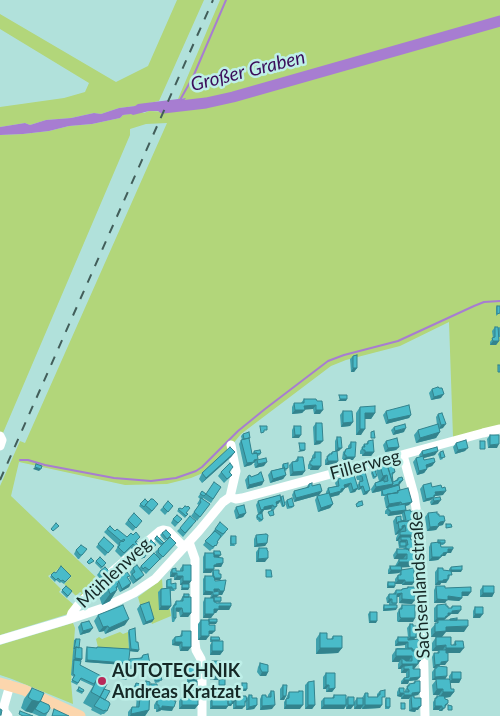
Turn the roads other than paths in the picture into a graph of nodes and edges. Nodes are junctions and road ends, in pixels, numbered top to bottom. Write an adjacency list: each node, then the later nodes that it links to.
1 (500, 429): 5 (street, Fillerweg)
2 (0, 436): 4 (street)
3 (231, 445): 6 (street)
4 (0, 446)
5 (403, 455): 6 (street, Fillerweg); 14 (street, Sachsenlandstraße)
6 (230, 497): 7 (street, Mühlenweg)
7 (187, 545): 8 (street, Mühlenweg); 8 (street, Mühlenweg); 13 (street)
8 (70, 619): 9 (street, Mühlenweg)
9 (0, 640)
10 (5, 684): 11 (street); 12 (main road)
11 (8, 716)
12 (80, 716)
13 (202, 716)
14 (425, 716)

